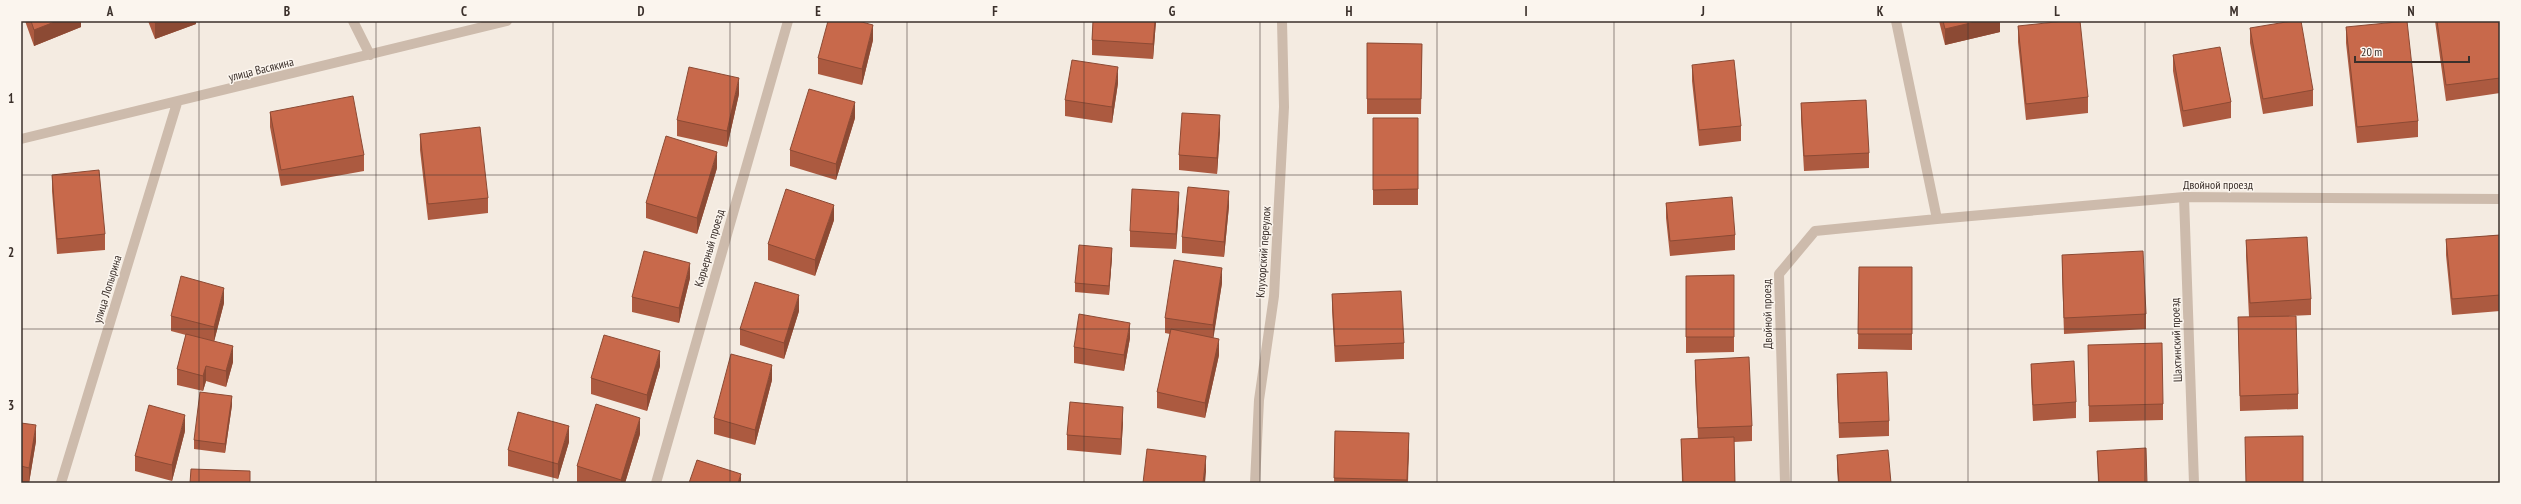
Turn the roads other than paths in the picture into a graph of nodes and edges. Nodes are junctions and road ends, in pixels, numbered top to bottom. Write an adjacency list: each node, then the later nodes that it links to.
1 (353, 21): 6 (street)
2 (507, 21): 6 (street, улица Васякина)
3 (788, 21): 13 (street, Карьерный проезд)
4 (1282, 21): 14 (street, Клухорский переулок)
5 (1896, 21): 11 (street)
6 (370, 55): 7 (street, улица Васякина)
7 (177, 103): 8 (street, улица Васякина); 12 (street, улица Лопырина)
8 (21, 139)
9 (2184, 197): 10 (street, Двойной проезд); 11 (street, Двойной проезд); 16 (street, Шахтинский проезд)
10 (2500, 199)
11 (1937, 219): 15 (street, Двойной проезд)
12 (61, 483)
13 (656, 483)
14 (1255, 483)
15 (1785, 483)
16 (2194, 483)

